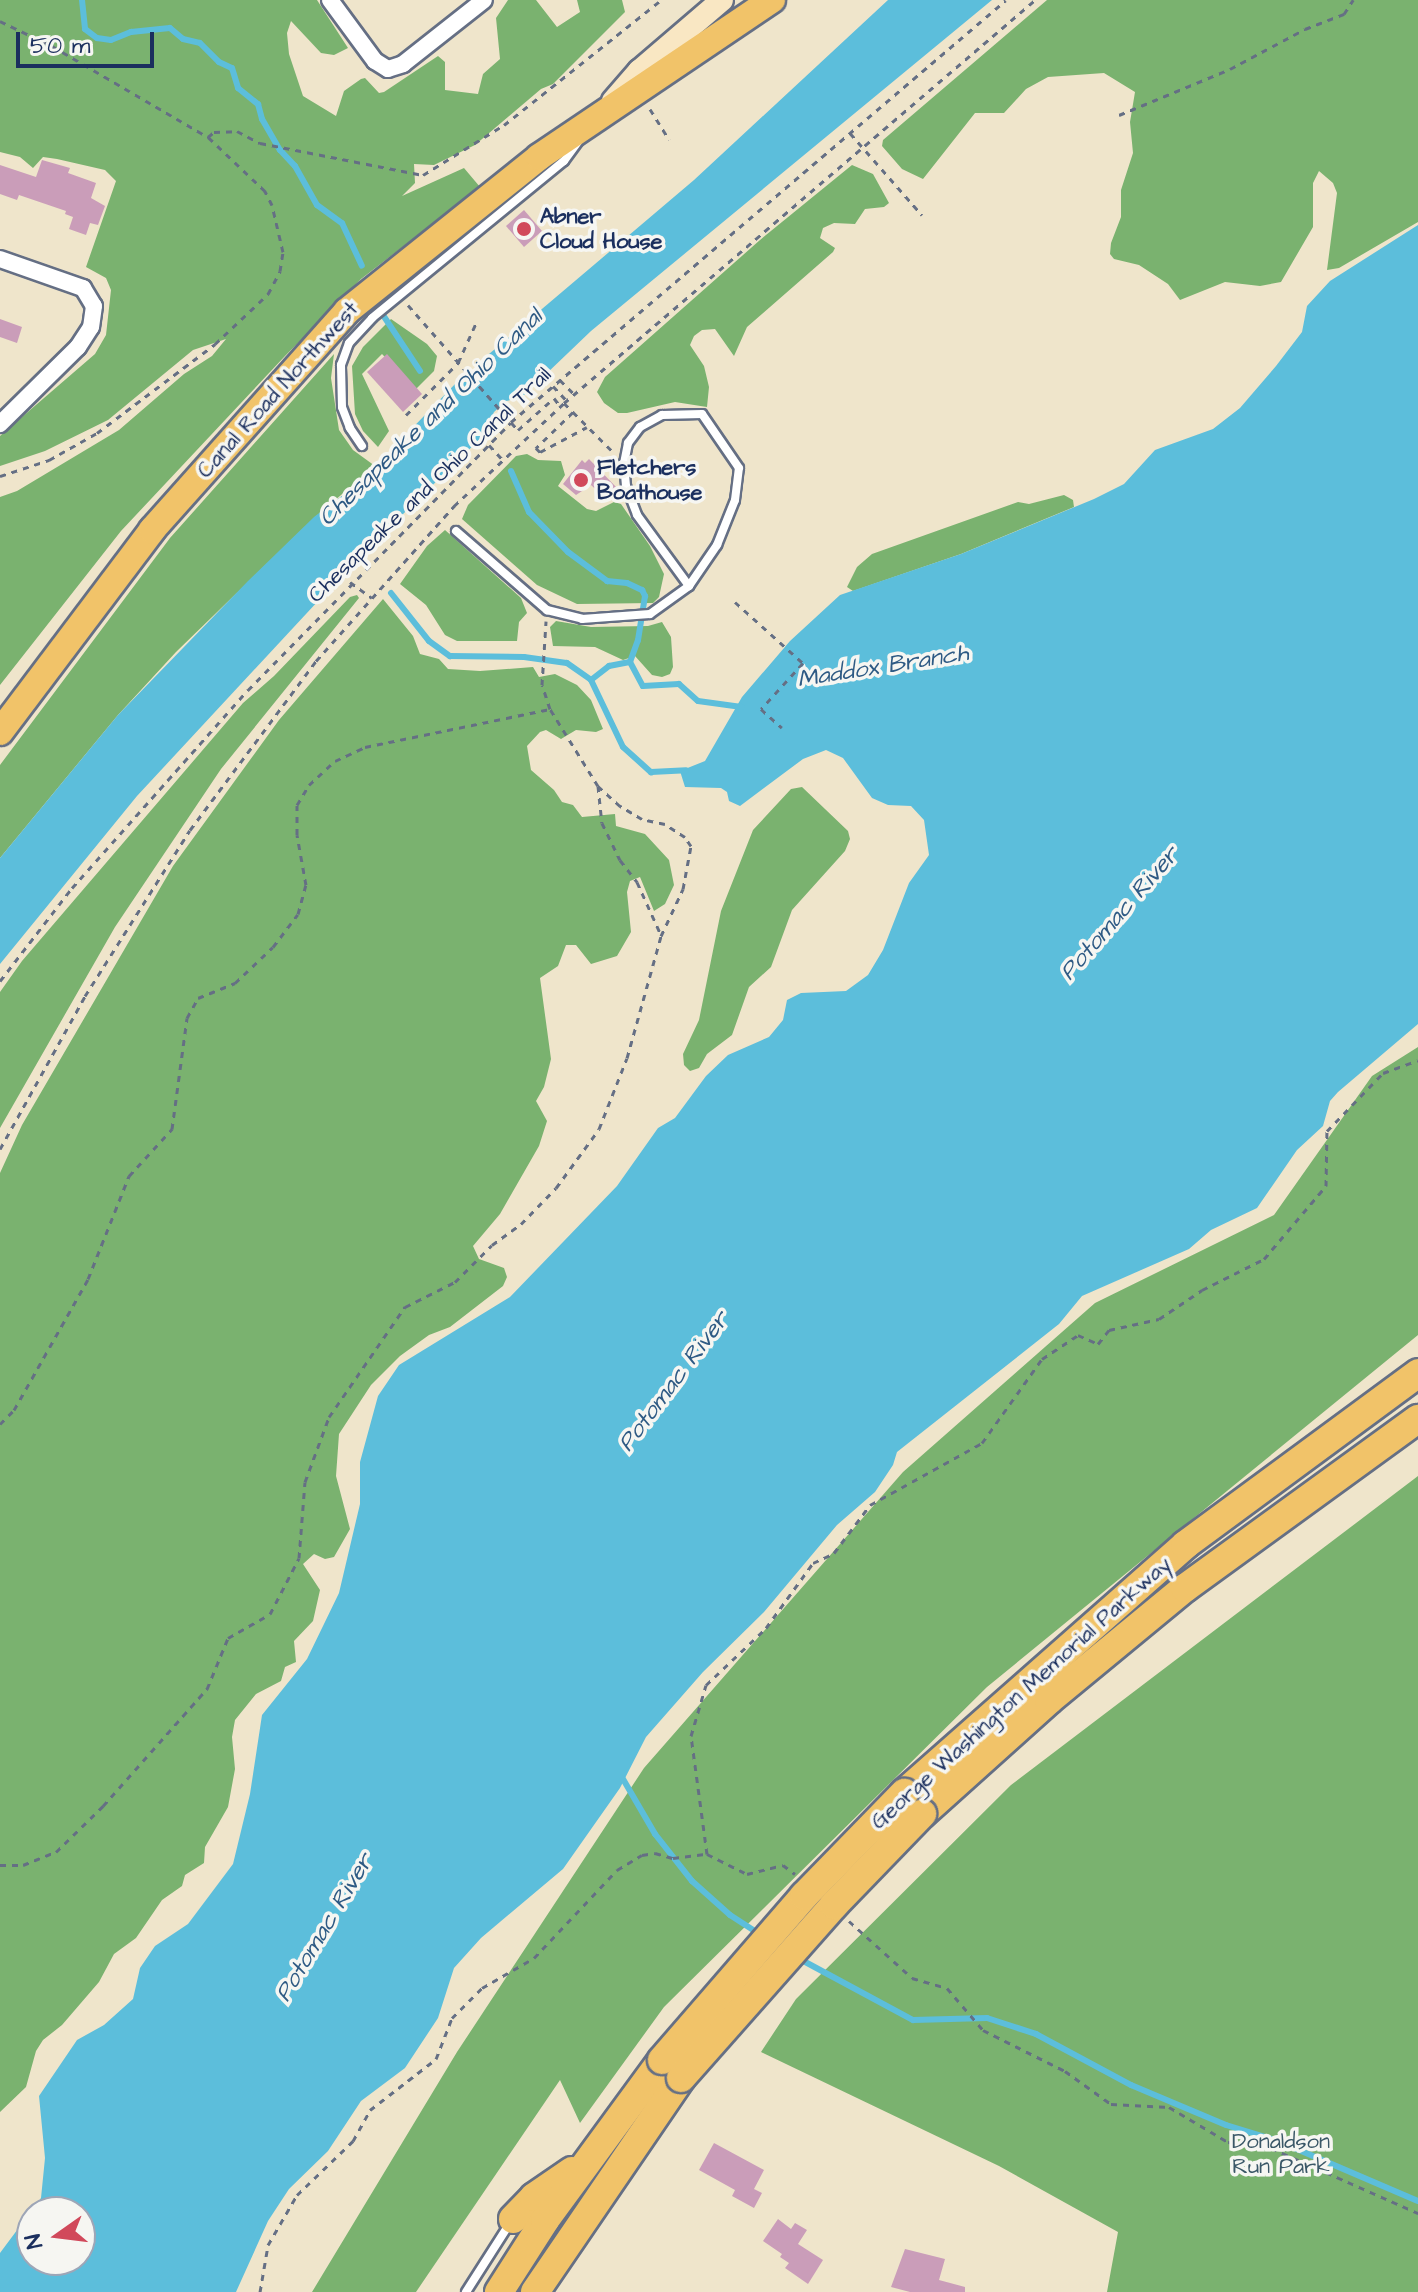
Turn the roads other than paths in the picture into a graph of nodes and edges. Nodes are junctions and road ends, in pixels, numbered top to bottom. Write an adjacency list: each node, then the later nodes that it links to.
1 (330, 0): 2 (street)
2 (484, 0)
3 (722, 0): 5 (main road)
4 (772, 0): 5 (highway, Canal Road Northwest)
5 (599, 116): 8 (lane); 11 (highway, Canal Road Northwest)
6 (0, 259): 7 (street)
7 (0, 424)
8 (362, 446)
9 (456, 531): 10 (lane)
10 (689, 586): 10 (lane)
11 (0, 732)
12 (1418, 1373): 14 (highway, George Washington Memorial Parkway)
13 (1418, 1419): 14 (highway, George Washington Memorial Parkway)
14 (913, 1803): 15 (highway, George Washington Memorial Parkway, bridge)
15 (672, 2069): 16 (highway, George Washington Memorial Parkway); 20 (highway, George Washington Memorial Parkway)
16 (590, 2159): 17 (highway); 19 (highway, George Washington Memorial Parkway)
17 (513, 2219): 18 (lane)
18 (466, 2292)
19 (499, 2292)
20 (535, 2292)

